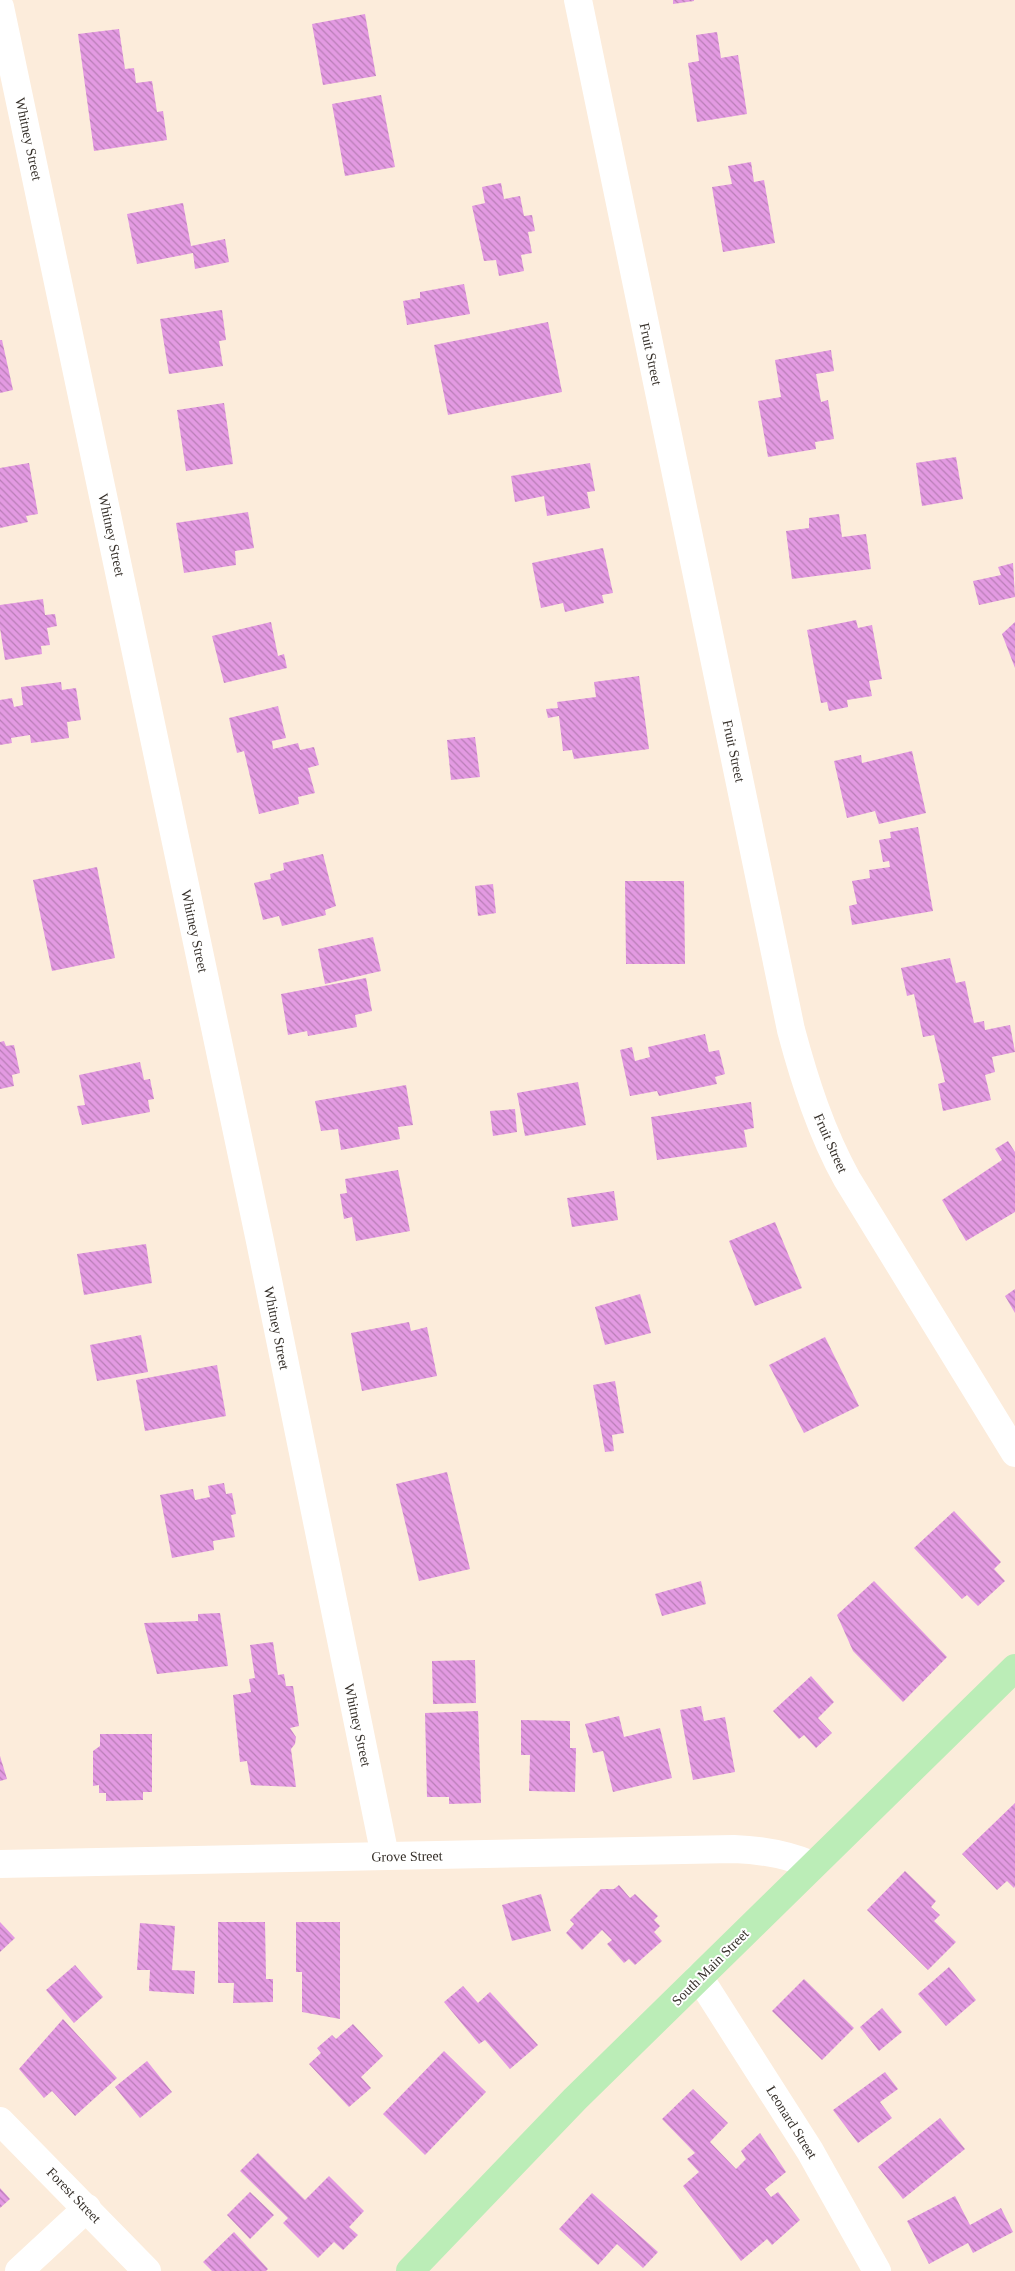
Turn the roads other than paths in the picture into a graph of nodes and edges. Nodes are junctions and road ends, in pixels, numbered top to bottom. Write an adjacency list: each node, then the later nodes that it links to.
1 (578, 0): 3 (street, Fruit Street)
2 (0, 7): 5 (street, Whitney Street)
3 (1015, 1454)
4 (1015, 1668): 7 (main road, South Main Street)
5 (385, 1856): 6 (street, Grove Street); 7 (street, Grove Street)
6 (0, 1864)
7 (812, 1866): 8 (main road, South Main Street)
8 (699, 1976): 13 (main road, South Main Street); 14 (street, Leonard Street)
9 (0, 2121): 10 (street, Forest Street)
10 (87, 2208): 11 (street); 12 (street, Forest Street)
11 (20, 2271)
12 (148, 2271)
13 (410, 2271)
14 (877, 2271)

